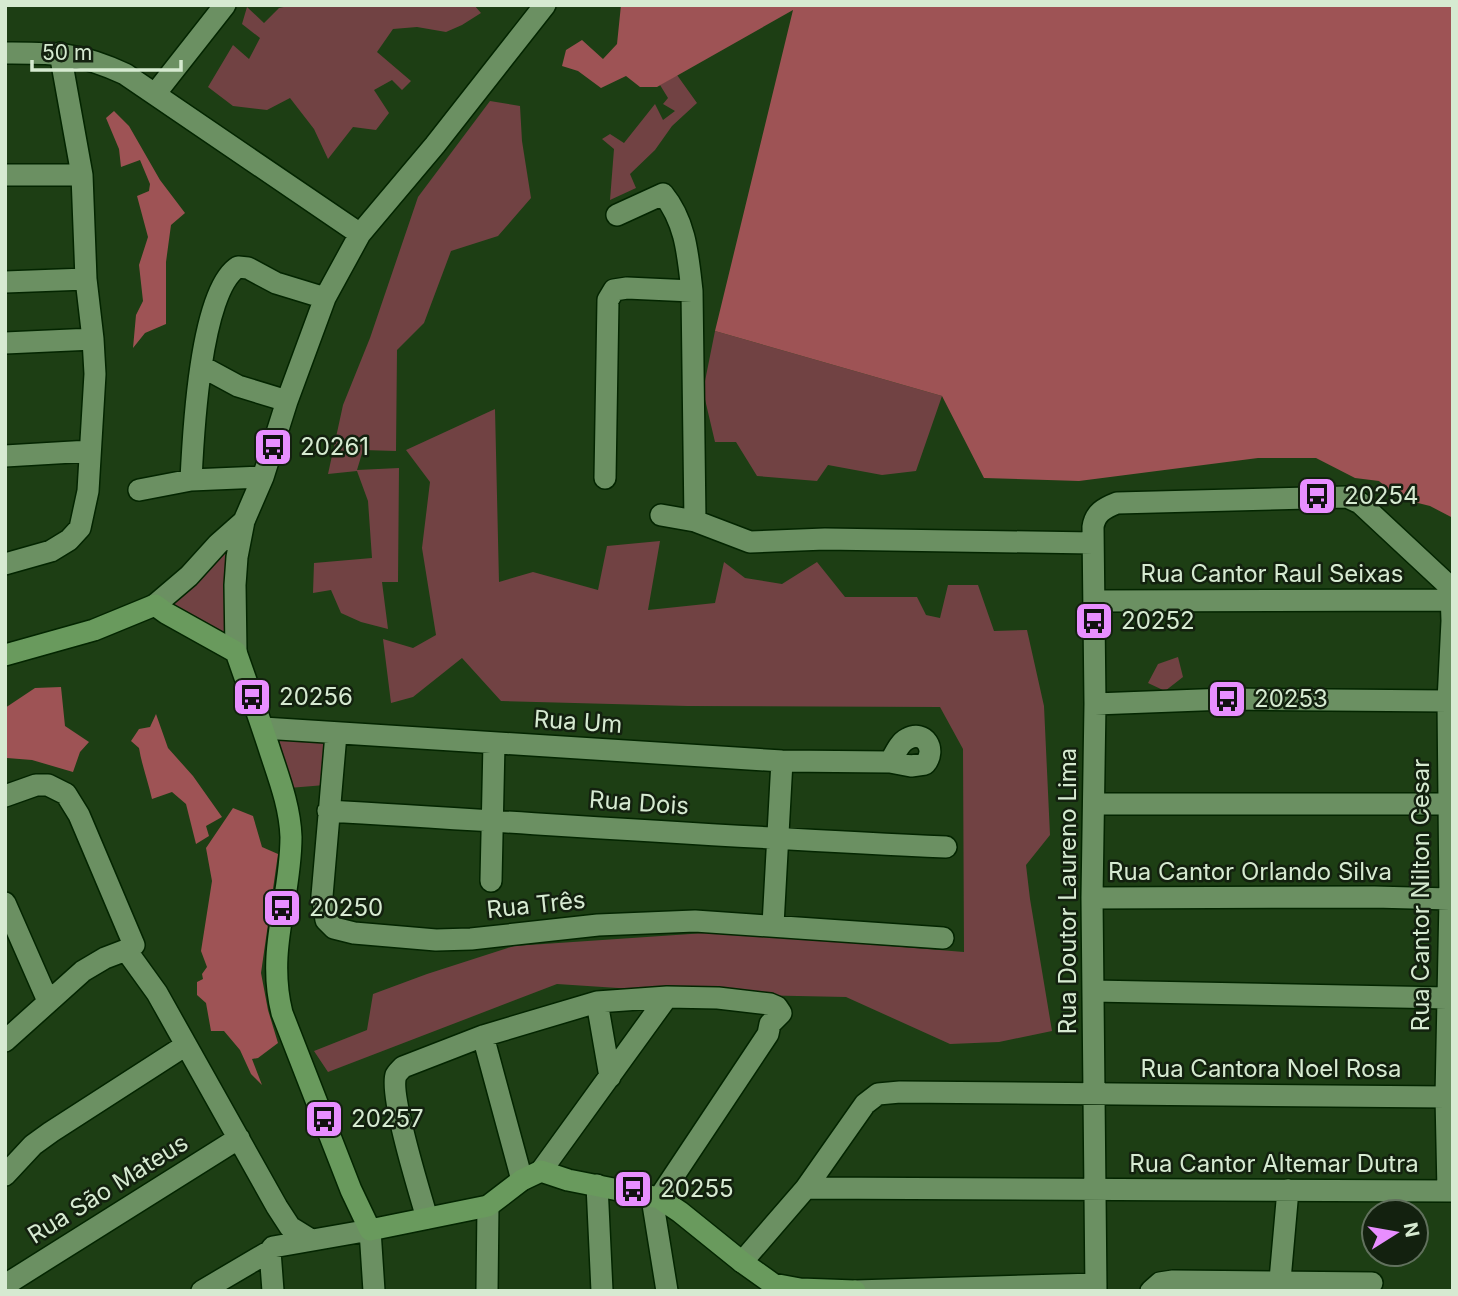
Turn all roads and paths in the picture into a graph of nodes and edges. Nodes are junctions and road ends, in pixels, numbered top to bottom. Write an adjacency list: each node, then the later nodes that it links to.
1 (225, 5): 5 (street)
2 (545, 5): 9 (street)
3 (5, 53): 4 (street)
4 (60, 53): 5 (street); 7 (street)
5 (155, 94): 9 (street)
6 (5, 175): 7 (street)
7 (82, 175): 10 (street)
8 (617, 215): 12 (street)
9 (360, 234): 13 (street)
10 (86, 279): 11 (street); 14 (street)
11 (5, 282)
12 (692, 291): 21 (street); 25 (street)
13 (325, 298): 16 (street); 17 (street)
14 (93, 339): 15 (street); 18 (street)
15 (5, 343)
16 (201, 366): 17 (street); 22 (street)
17 (287, 401): 20 (street)
18 (90, 451): 19 (street); 28 (street)
19 (5, 456)
20 (263, 477): 22 (street); 26 (street)
21 (606, 478)
22 (191, 480): 23 (street)
23 (139, 490)
24 (661, 515): 25 (street)
25 (695, 521): 27 (street)
26 (244, 522): 31 (street); 32 (street)
27 (1093, 543): 29 (street, Rua Doutor Laureno Lima); 30 (street, Rua Doutor Laureno Lima)
28 (5, 564)
29 (1451, 600): 30 (street, Rua Cantor Raul Seixas); 34 (street, Rua Cantor Nilton Cesar)
30 (1094, 601): 35 (street, Rua Doutor Laureno Lima)
31 (155, 605): 32 (main road); 33 (main road)
32 (236, 652): 36 (main road)
33 (5, 655)
34 (1448, 701): 35 (street); 43 (street, Rua Cantor Nilton Cesar)
35 (1094, 704): 42 (street, Rua Doutor Laureno Lima)
36 (263, 728): 37 (street, Rua Um); 77 (main road)
37 (335, 734): 38 (street, Rua Um); 44 (street, Rua Três)
38 (494, 743): 39 (street, Rua Um); 45 (street)
39 (782, 761): 40 (street, Rua Um); 46 (street)
40 (890, 762)
41 (5, 796): 54 (street)
42 (1094, 804): 43 (street); 49 (street, Rua Doutor Laureno Lima)
43 (1448, 804): 50 (street, Rua Cantor Nilton Cesar)
44 (328, 811): 45 (street, Rua Dois); 52 (street, Rua Três)
45 (491, 820): 46 (street, Rua Dois); 48 (street)
46 (778, 840): 47 (street, Rua Dois); 52 (street)
47 (946, 847)
48 (491, 881)
49 (1092, 898): 50 (street, Rua Cantor Orlando Silva); 55 (street, Rua Doutor Laureno Lima)
50 (1450, 899): 57 (street, Rua Cantor Nilton Cesar)
51 (5, 902): 58 (street)
52 (773, 925): 53 (street, Rua Três)
53 (943, 938)
54 (134, 945)
55 (1093, 991): 57 (street); 64 (street, Rua Doutor Laureno Lima)
56 (667, 997): 59 (street); 63 (street); 74 (street)
57 (1447, 998): 65 (street, Rua Cantor Nilton Cesar)
58 (48, 1001): 61 (street); 62 (street)
59 (597, 1002): 60 (street); 63 (street)
60 (483, 1036): 68 (street); 76 (street)
61 (5, 1041)
62 (186, 1045): 66 (street); 67 (street)
63 (610, 1077): 68 (street)
64 (1095, 1094): 65 (street, Rua Cantora Noel Rosa); 70 (street, Rua Cantora Noel Rosa); 71 (street, Rua Doutor Laureno Lima)
65 (1446, 1097): 73 (street, Rua Cantor Nilton Cesar)
66 (239, 1138): 78 (street); 83 (street, Rua São Mateus)
67 (5, 1175)
68 (532, 1176): 69 (main road); 75 (main road)
69 (597, 1185): 74 (main road); 91 (street)
70 (806, 1188): 71 (street, Rua Cantor Altemar Dutra); 80 (street)
71 (1095, 1189): 72 (street, Rua Cantor Altemar Dutra); 85 (street, Rua Doutor Laureno Lima)
72 (1288, 1190): 73 (street, Rua Cantor Altemar Dutra); 81 (street)
73 (1450, 1191)
74 (656, 1198): 80 (main road); 92 (street)
75 (488, 1206): 76 (main road); 90 (street)
76 (427, 1218): 77 (main road)
77 (370, 1230): 78 (street); 89 (street)
78 (311, 1240): 79 (street)
79 (270, 1251): 87 (street); 88 (street)
80 (742, 1262): 93 (main road)
81 (1280, 1280): 84 (street); 86 (street)
82 (1372, 1283): 86 (street)
83 (5, 1286)
84 (1214, 1286): 94 (street)
85 (1096, 1287): 93 (street)
86 (1308, 1287)
87 (202, 1291)
88 (273, 1291)
89 (374, 1291)
90 (487, 1291)
91 (602, 1291)
92 (667, 1291)
93 (855, 1291)
94 (1151, 1291)

